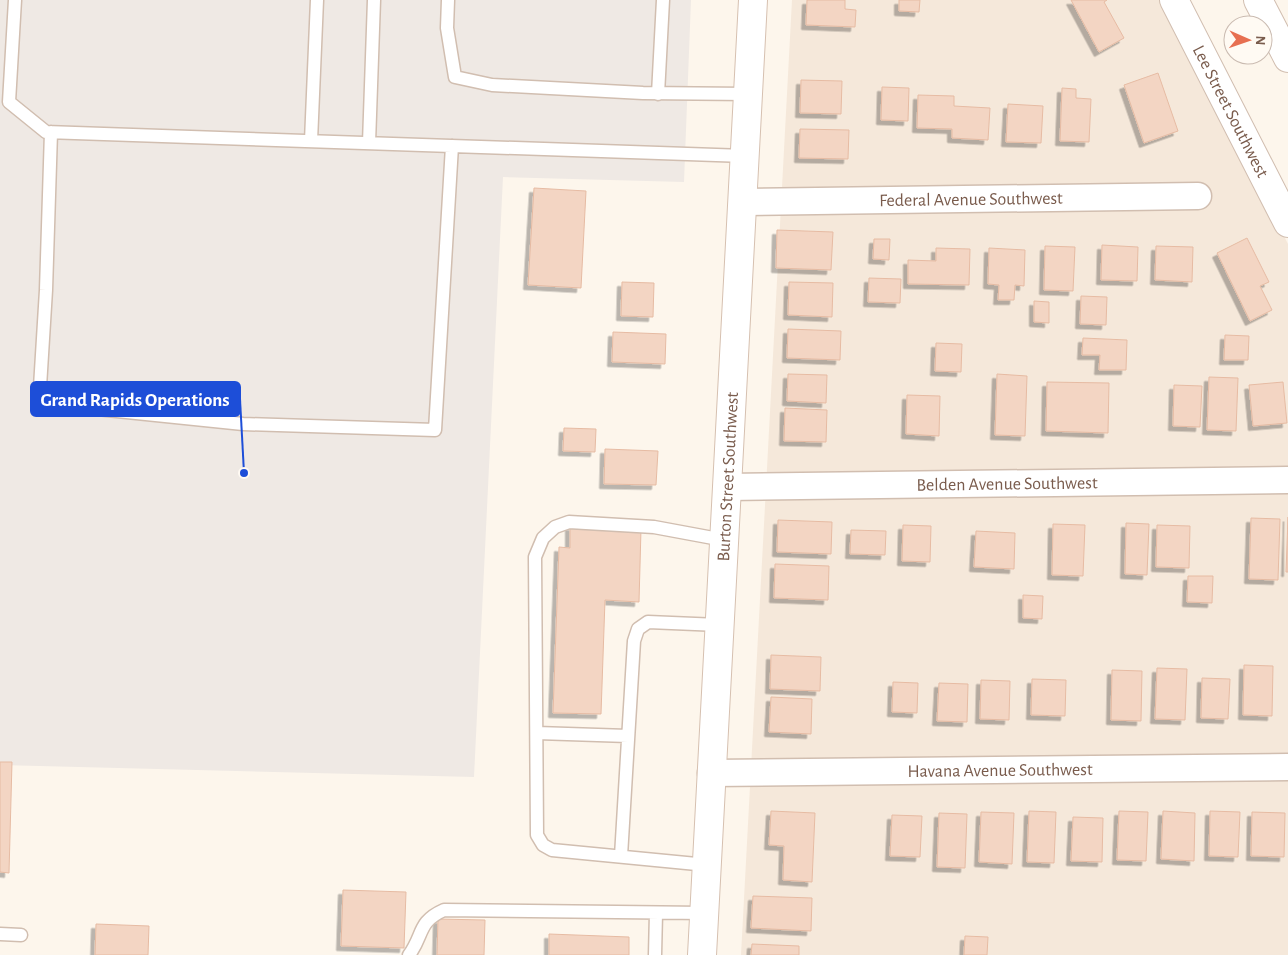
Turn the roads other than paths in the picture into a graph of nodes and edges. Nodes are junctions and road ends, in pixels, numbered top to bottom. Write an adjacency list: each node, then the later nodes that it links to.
1 (14, 0): 12 (lane)
2 (317, 0): 13 (lane)
3 (374, 0): 14 (lane)
4 (448, 0): 10 (lane)
5 (662, 0): 10 (lane)
6 (753, 0): 11 (main road, Burton Street Southwest)
7 (1174, 0): 19 (main road, Lee Street Southwest)
8 (1258, 0): 9 (main road)
9 (1288, 58)
10 (658, 94): 11 (lane)
11 (749, 94): 16 (main road, Burton Street Southwest)
12 (51, 132): 13 (lane); 15 (lane)
13 (311, 141): 14 (lane)
14 (369, 143): 15 (lane)
15 (452, 146): 16 (lane)
16 (745, 156): 18 (main road, Burton Street Southwest)
17 (1198, 196): 18 (street, Federal Avenue Southwest)
18 (743, 202): 21 (main road, Burton Street Southwest)
19 (1288, 224)
20 (1288, 480): 21 (street, Belden Avenue Southwest)
21 (726, 487): 22 (main road, Burton Street Southwest)
22 (724, 540): 23 (main road, Burton Street Southwest); 24 (lane)
23 (719, 625): 25 (lane); 27 (main road, Burton Street Southwest)
24 (537, 733): 25 (lane); 28 (lane)
25 (628, 736): 28 (lane)
26 (1288, 767): 27 (street, Havana Avenue Southwest)
27 (711, 773): 29 (main road, Burton Street Southwest)
28 (621, 856): 29 (lane)
29 (707, 865): 31 (main road, Burton Street Southwest)
30 (656, 913): 31 (lane); 34 (lane); 35 (lane)
31 (704, 913): 36 (main road, Burton Street Southwest)
32 (0, 934): 33 (lane)
33 (21, 935)
34 (409, 955)
35 (655, 955)
36 (702, 955)

